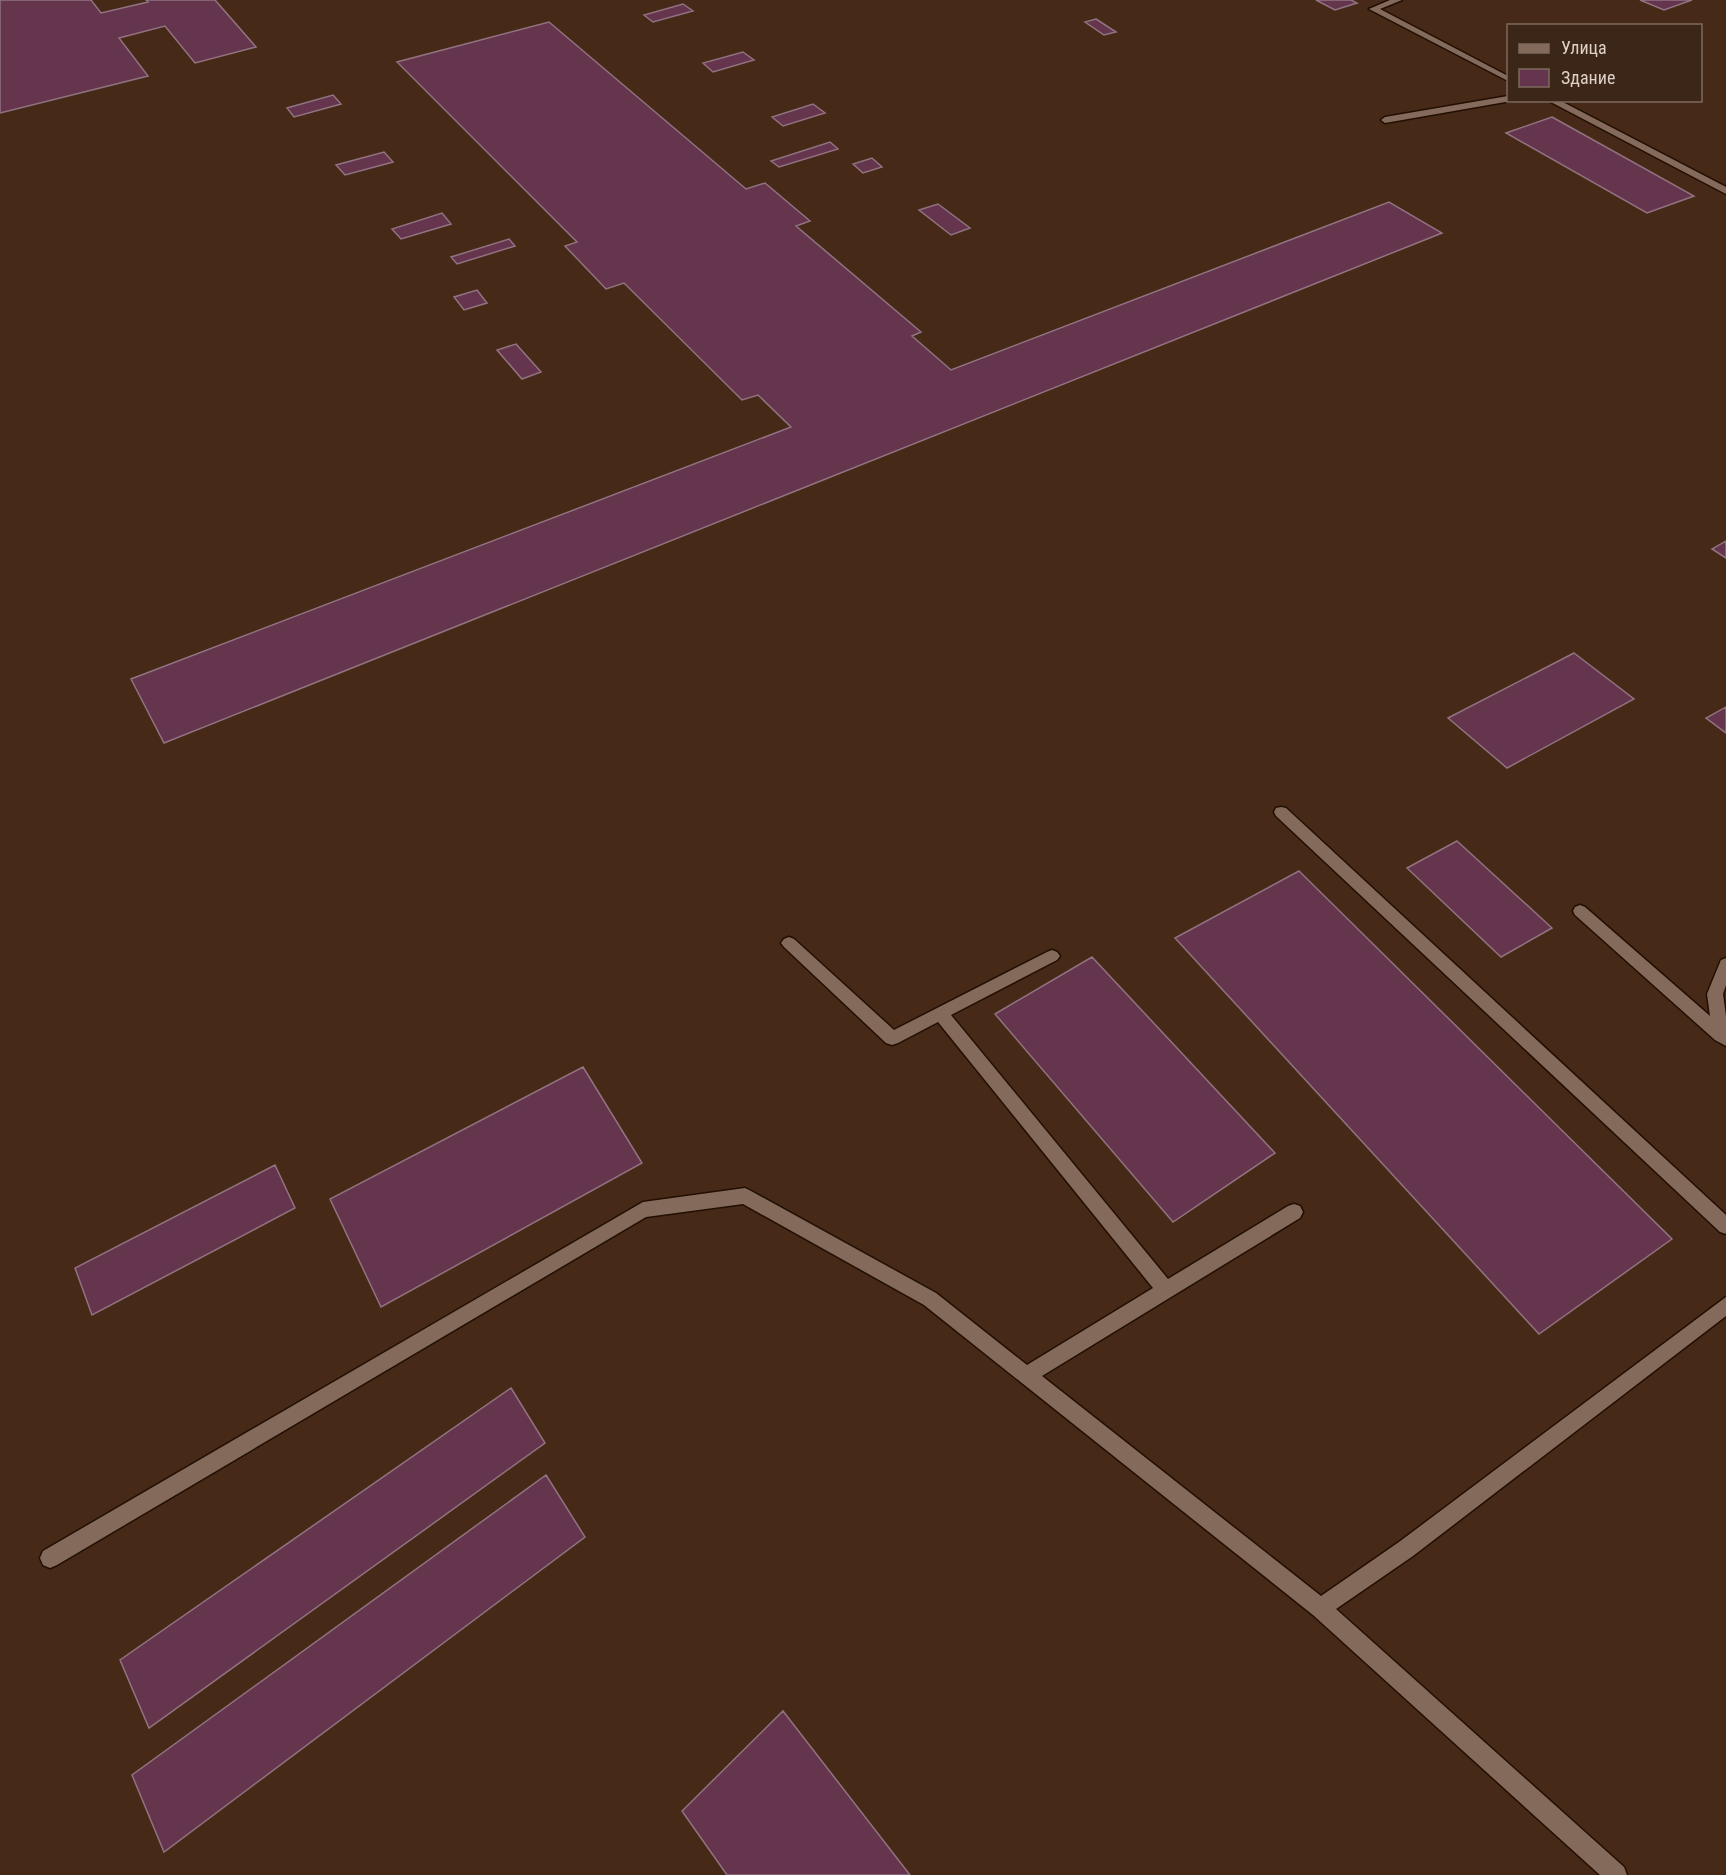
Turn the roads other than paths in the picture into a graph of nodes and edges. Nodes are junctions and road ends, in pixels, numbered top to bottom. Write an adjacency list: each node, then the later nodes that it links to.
1 (1398, 0): 2 (lane)
2 (1507, 78)
3 (1507, 99): 5 (lane)
4 (1555, 102): 6 (lane)
5 (1385, 120)
6 (1726, 191)
7 (1281, 812): 15 (lane)
8 (1580, 911): 13 (lane)
9 (789, 943): 12 (lane)
10 (1052, 956): 12 (lane)
11 (1726, 964): 13 (lane)
12 (940, 1013): 16 (lane)
13 (1724, 1037)
14 (1294, 1212): 16 (lane)
15 (1726, 1226)
16 (1166, 1290): 18 (lane)
17 (1726, 1305): 20 (lane)
18 (1027, 1375): 19 (lane); 20 (lane)
19 (50, 1558)
20 (1320, 1608): 21 (lane)
21 (1616, 1875)

